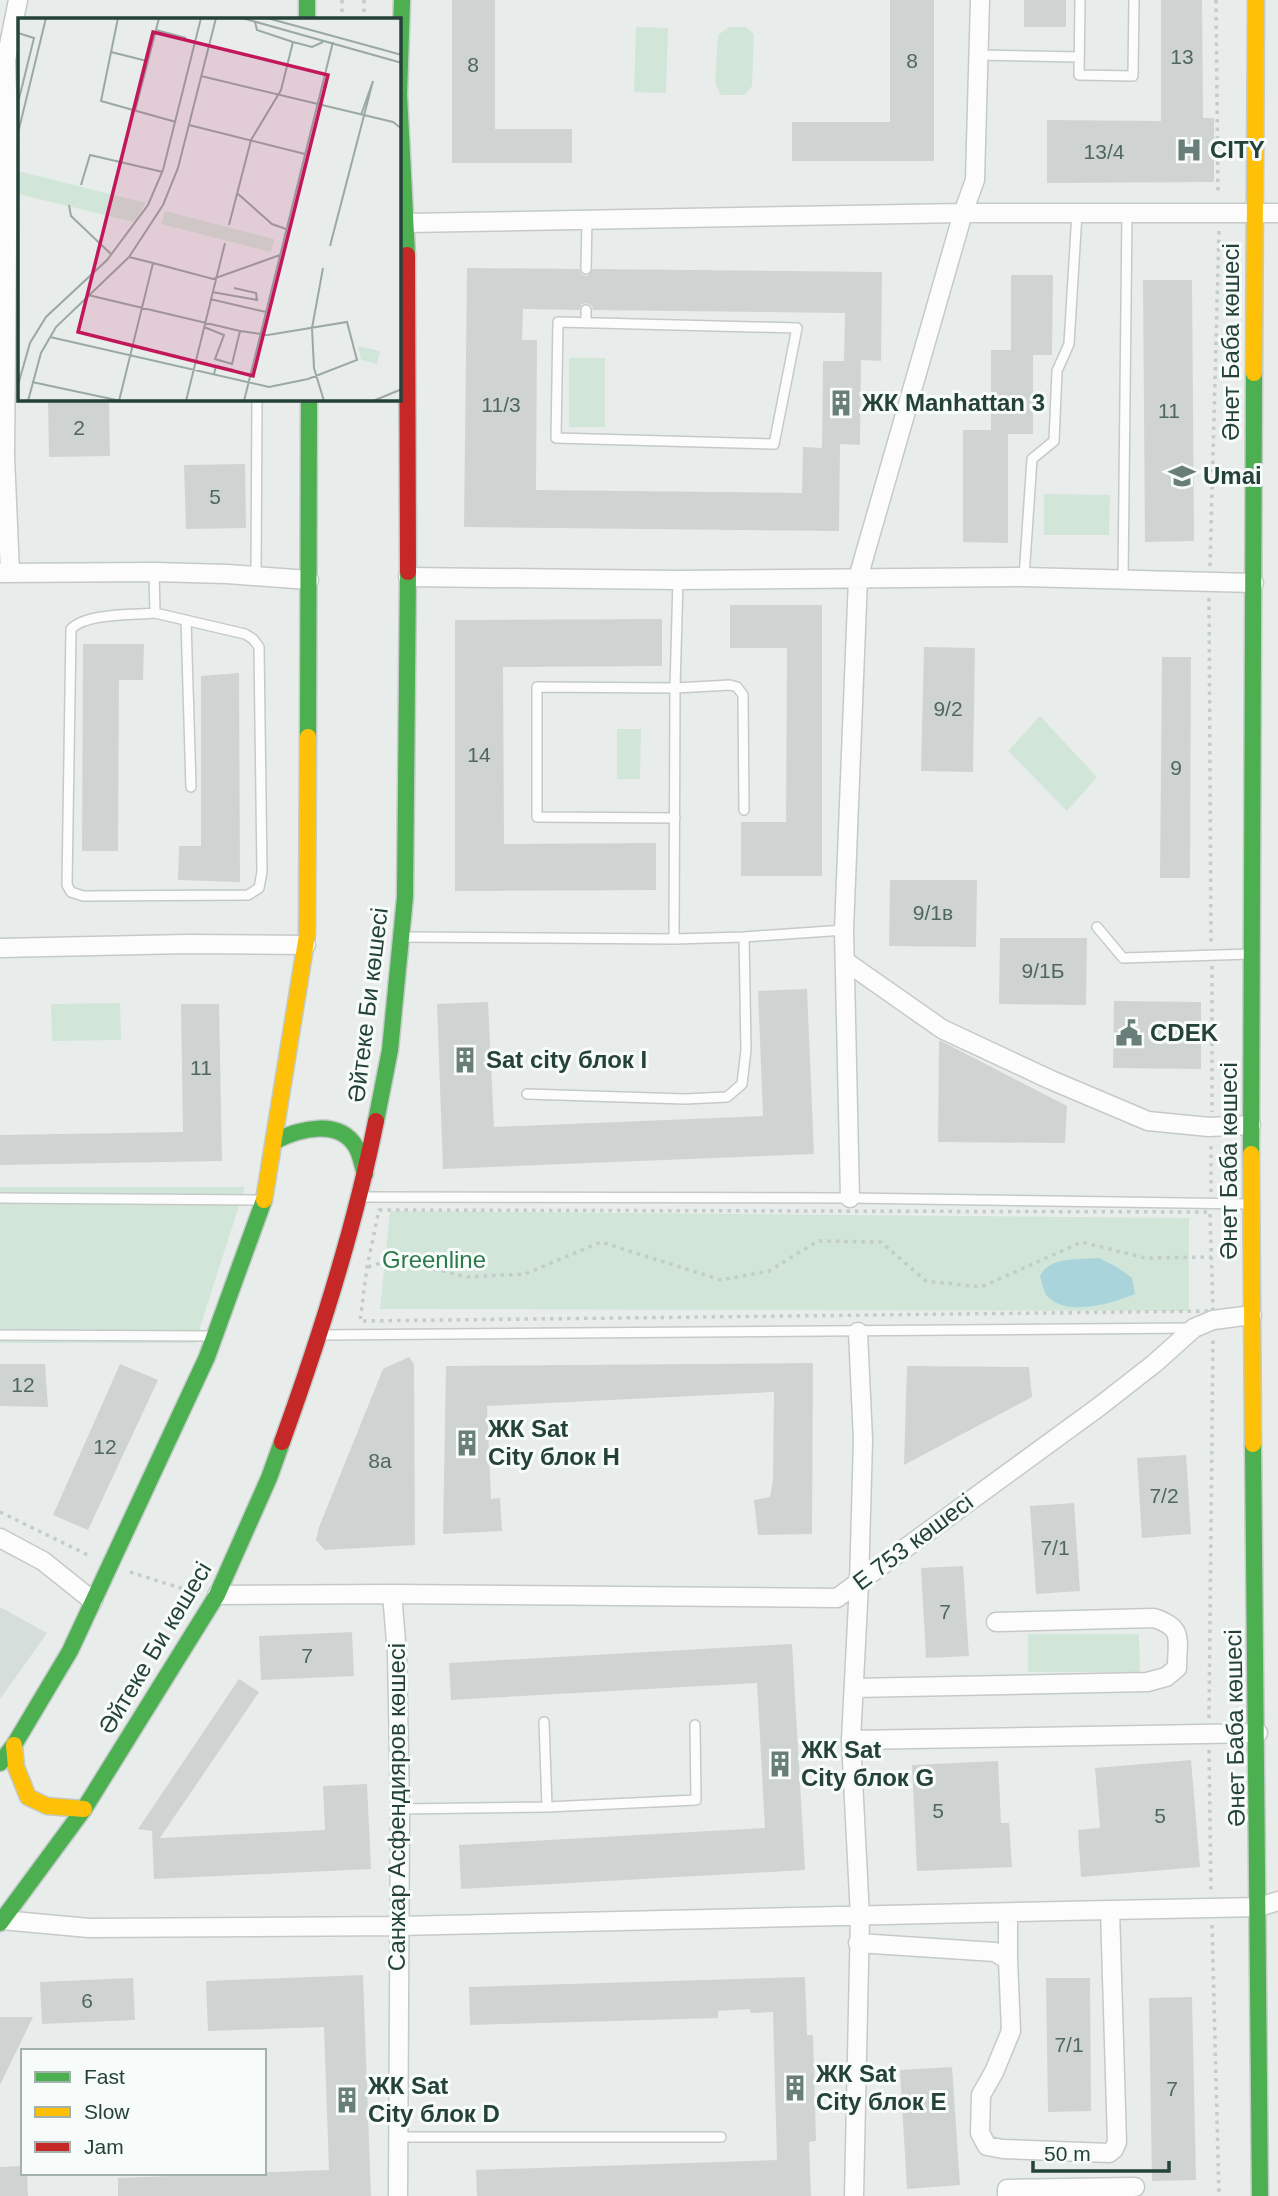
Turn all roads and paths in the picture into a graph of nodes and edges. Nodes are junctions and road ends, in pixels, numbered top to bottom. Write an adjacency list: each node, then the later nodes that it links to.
1 (18, 0): 18 (street)
2 (307, 0): 11 (street)
3 (342, 0): 12 (path)
4 (364, 0): 13 (path)
5 (402, 0): 14 (street, Әйтеке Би көшесі)
6 (979, 0): 15 (street)
7 (1080, 0): 16 (lane)
8 (1135, 0): 16 (lane)
9 (1216, 0): 22 (path)
10 (1256, 0): 23 (street, Әнет Баба көшесі)
11 (307, 18)
12 (342, 18)
13 (364, 18)
14 (401, 32)
15 (979, 55): 16 (lane); 19 (street)
16 (1079, 57)
17 (401, 127): 26 (street, Әйтеке Би көшесі)
18 (3, 210): 32 (street)
19 (963, 213): 20 (street); 25 (street); 38 (street)
20 (1077, 213): 21 (street); 37 (lane)
21 (1127, 213): 22 (street); 41 (lane)
22 (1219, 213): 23 (street); 42 (path)
23 (1254, 213): 24 (street); 43 (street, Әнет Баба көшесі)
24 (1278, 213)
25 (587, 219): 26 (street); 27 (lane)
26 (407, 223): 36 (street, Әйтеке Би көшесі)
27 (586, 269)
28 (586, 310): 29 (lane)
29 (586, 323): 29 (lane)
30 (257, 401): 35 (lane)
31 (309, 401): 39 (street)
32 (3, 456): 34 (street)
33 (154, 572): 34 (street); 35 (street); 44 (lane)
34 (5, 573)
35 (256, 577): 39 (street)
36 (408, 577): 40 (street); 52 (street, Әйтеке Би көшесі)
37 (1024, 577): 38 (street); 41 (street)
38 (858, 578): 40 (street); 51 (street)
39 (309, 580): 55 (street)
40 (678, 580): 46 (lane)
41 (1123, 580): 42 (street)
42 (1210, 582): 43 (street); 58 (path)
43 (1254, 583): 57 (street, Әнет Баба көшесі)
44 (155, 613): 45 (lane); 45 (lane)
45 (186, 620): 47 (lane)
46 (675, 688): 48 (lane); 49 (lane); 49 (lane)
47 (191, 787)
48 (744, 810)
49 (675, 818): 54 (lane)
50 (1097, 927): 58 (lane)
51 (844, 930): 53 (lane); 59 (street)
52 (401, 937): 54 (lane); 64 (street, Әйтеке Би көшесі)
53 (744, 937): 54 (lane); 60 (lane)
54 (674, 939)
55 (306, 945): 56 (street); 63 (street)
56 (0, 948)
57 (1252, 954): 58 (lane); 61 (street, Әнет Баба көшесі)
58 (1211, 956): 62 (path)
59 (845, 961): 62 (street); 67 (street)
60 (527, 1094)
61 (1251, 1125): 62 (street); 69 (street, Әнет Баба көшесі)
62 (1211, 1127): 70 (path)
63 (275, 1141): 64 (street); 68 (street)
64 (365, 1175): 65 (street, Әйтеке Би көшесі)
65 (359, 1197): 67 (lane); 78 (street, Әйтеке Би көшесі)
66 (0, 1198): 68 (lane)
67 (850, 1198): 70 (lane)
68 (264, 1200): 79 (street)
69 (1251, 1204): 70 (lane); 74 (street, Әнет Баба көшесі)
70 (1210, 1208): 71 (path); 72 (path)
71 (1211, 1257): 72 (path); 73 (path)
72 (367, 1267): 73 (path)
73 (1213, 1315): 74 (street, Е 753 көшесі); 75 (street, Е 753 көшесі); 92 (path)
74 (1252, 1315): 91 (street, Әнет Баба көшесі)
75 (1194, 1328): 76 (lane); 83 (street, Е 753 көшесі)
76 (858, 1332): 78 (lane); 83 (street)
77 (0, 1335): 79 (lane)
78 (321, 1335): 85 (street, Әйтеке Би көшесі)
79 (215, 1336): 82 (street)
80 (0, 1512): 82 (path)
81 (0, 1538): 86 (street)
82 (110, 1566): 85 (path); 86 (street)
83 (859, 1584): 84 (street, Е 753 көшесі); 88 (street)
84 (392, 1594): 85 (street); 98 (street, Санжар Асфендияров көшесі)
85 (216, 1597): 97 (street, Әйтеке Би көшесі)
86 (93, 1601): 94 (street)
87 (996, 1622): 88 (street)
88 (854, 1688): 93 (street)
89 (544, 1722): 96 (lane)
90 (695, 1725): 96 (lane)
91 (1258, 1733): 92 (street); 100 (street, Әнет Баба көшесі)
92 (1209, 1734): 93 (street); 101 (path)
93 (851, 1740): 104 (street)
94 (14, 1745): 95 (street); 97 (street)
95 (0, 1763)
96 (547, 1807): 98 (lane)
97 (84, 1809): 105 (street, Әйтеке Би көшесі)
98 (400, 1810): 106 (street, Санжар Асфендияров көшесі)
99 (1278, 1901): 100 (street)
100 (1259, 1907): 101 (street); 116 (street, Әнет Баба көшесі)
101 (1212, 1908): 102 (street); 115 (path)
102 (1110, 1910): 103 (street); 108 (street)
103 (1008, 1913): 104 (street); 108 (street)
104 (860, 1917): 106 (street); 107 (street)
105 (1, 1921): 106 (street)
106 (398, 1926): 109 (street, Санжар Асфендияров көшесі)
107 (858, 1942): 108 (street); 113 (street)
108 (1008, 1960)
109 (398, 2137): 110 (lane); 112 (street, Санжар Асфендияров көшесі)
110 (721, 2137)
111 (1135, 2188): 114 (street)
112 (398, 2196)
113 (854, 2196)
114 (1007, 2196)
115 (1219, 2196)
116 (1260, 2196)

